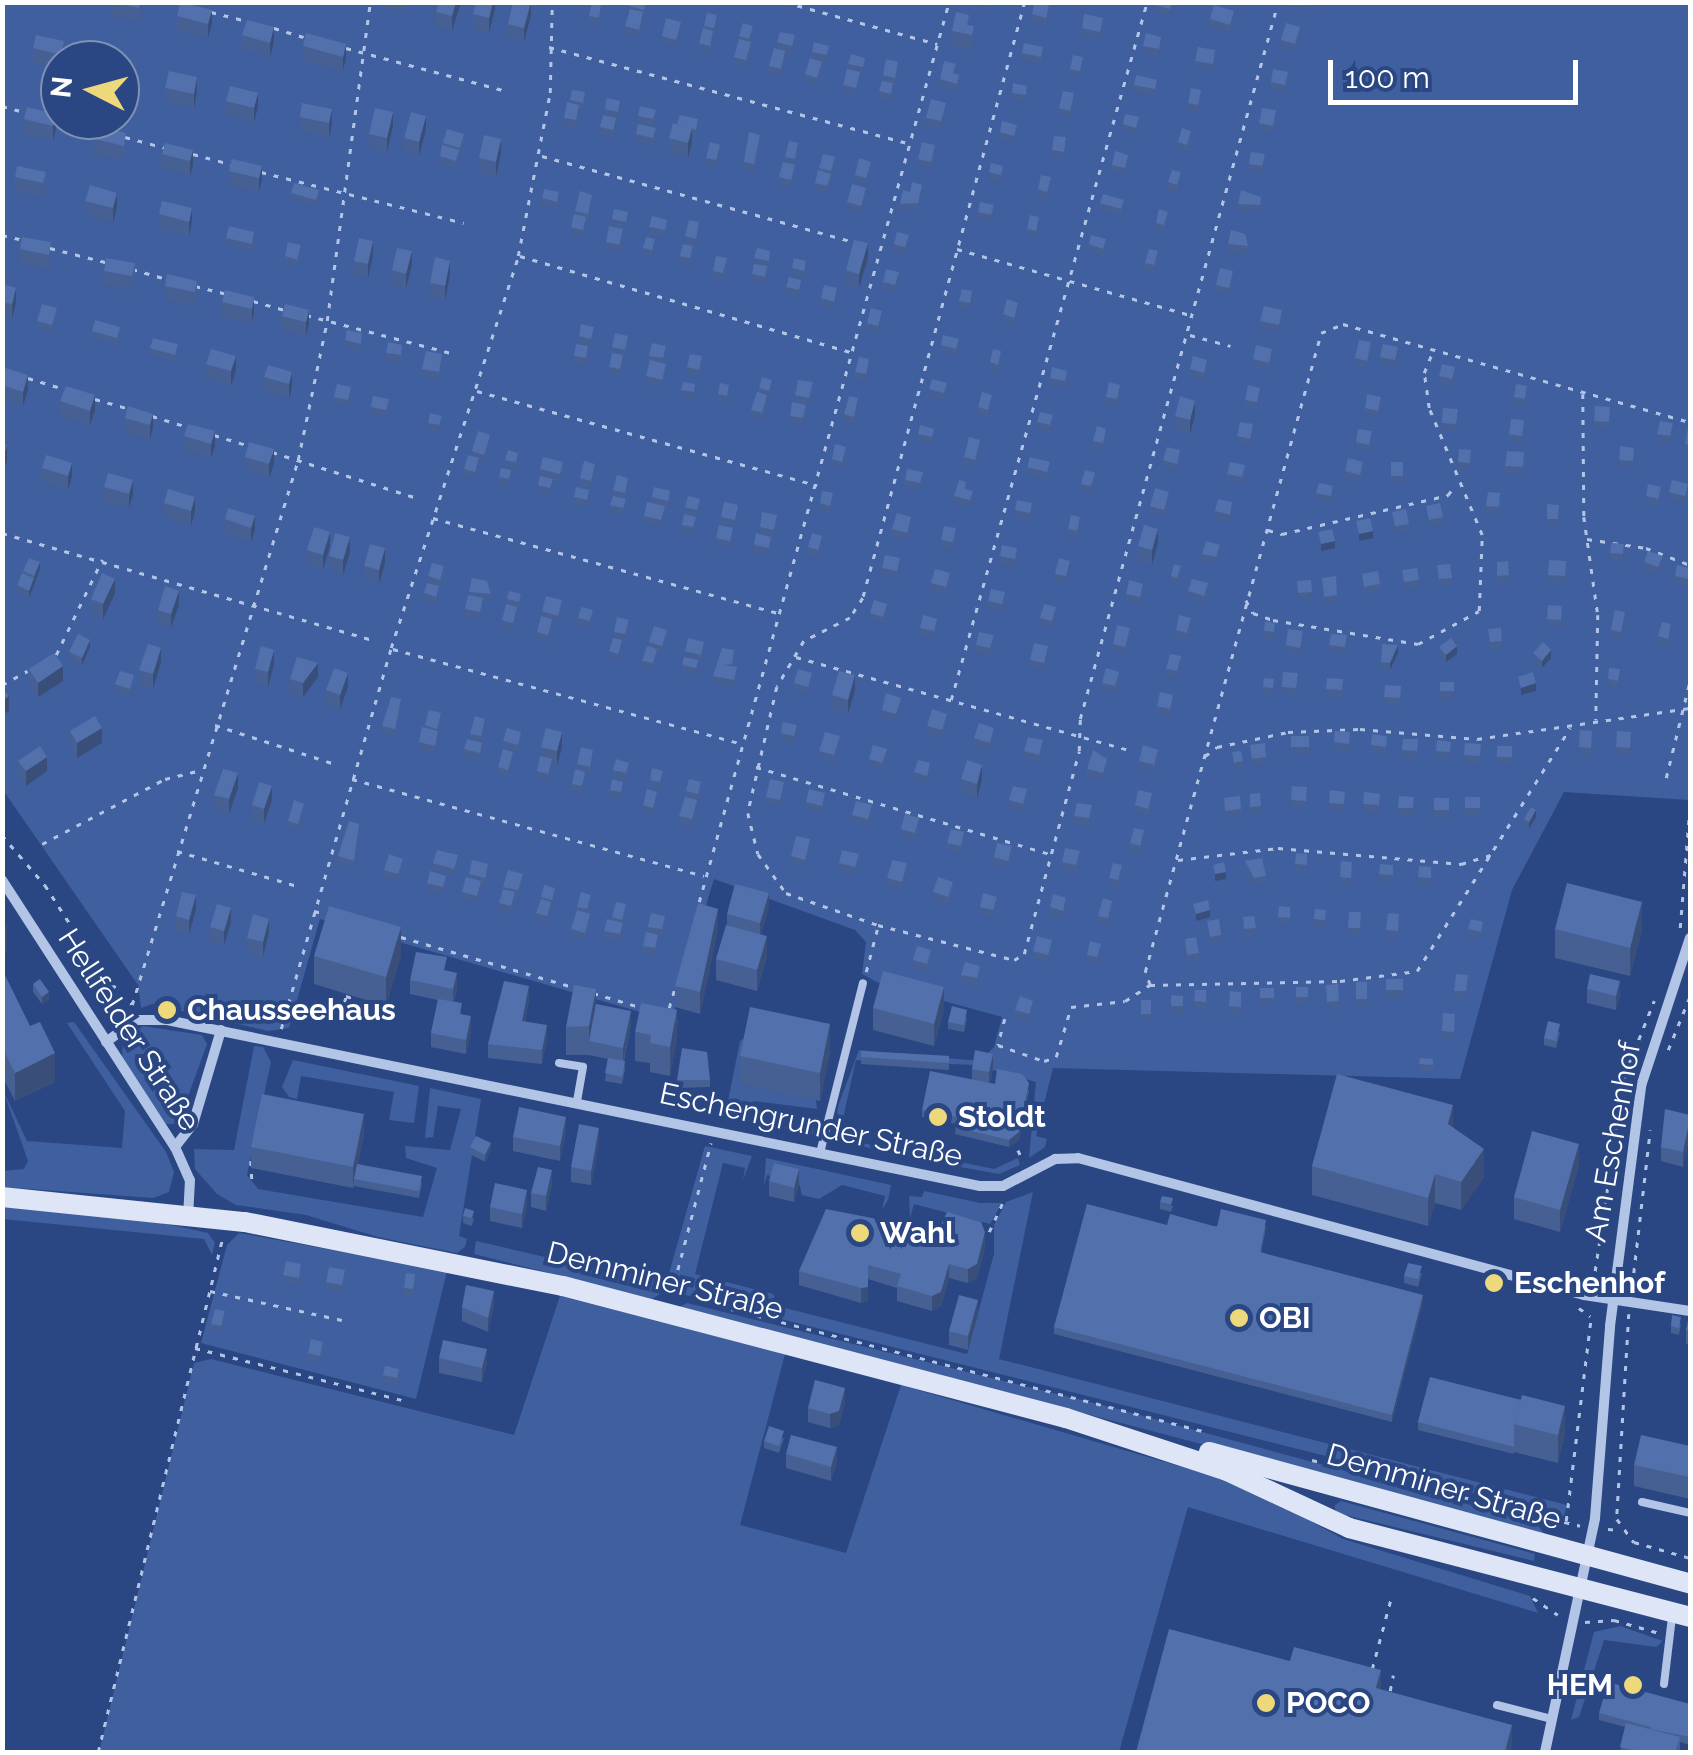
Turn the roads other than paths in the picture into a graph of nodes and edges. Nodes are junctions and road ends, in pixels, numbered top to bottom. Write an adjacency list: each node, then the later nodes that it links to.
1 (2, 880): 5 (street, Hellfelder Straße)
2 (1690, 943): 12 (street, Am Eschenhof)
3 (863, 983): 9 (lane)
4 (221, 1030): 5 (street, Eschengrunder Straße); 7 (street, Eschengrunder Straße); 8 (street)
5 (106, 1042): 8 (street, Hellfelder Straße)
6 (560, 1062): 7 (lane)
7 (576, 1101): 9 (street, Eschengrunder Straße)
8 (175, 1146): 11 (street, Hellfelder Straße)
9 (820, 1153): 12 (street, Eschengrunder Straße)
10 (2, 1197): 11 (main road, Demminer Straße)
11 (188, 1215): 14 (main road, Demminer Straße)
12 (1614, 1299): 13 (street); 17 (street, Am Eschenhof)
13 (1690, 1311)
14 (1066, 1418): 17 (main road, Demminer Straße); 19 (main road, Demminer Straße)
15 (1642, 1502): 16 (lane)
16 (1690, 1512)
17 (1586, 1558): 18 (main road, Demminer Straße); 19 (street, Am Eschenhof)
18 (1690, 1584)
19 (1580, 1590): 20 (main road, Demminer Straße); 23 (street)
20 (1681, 1615): 21 (lane)
21 (1664, 1684)
22 (1496, 1705): 23 (lane)
23 (1552, 1719): 24 (street)
24 (1546, 1752)

